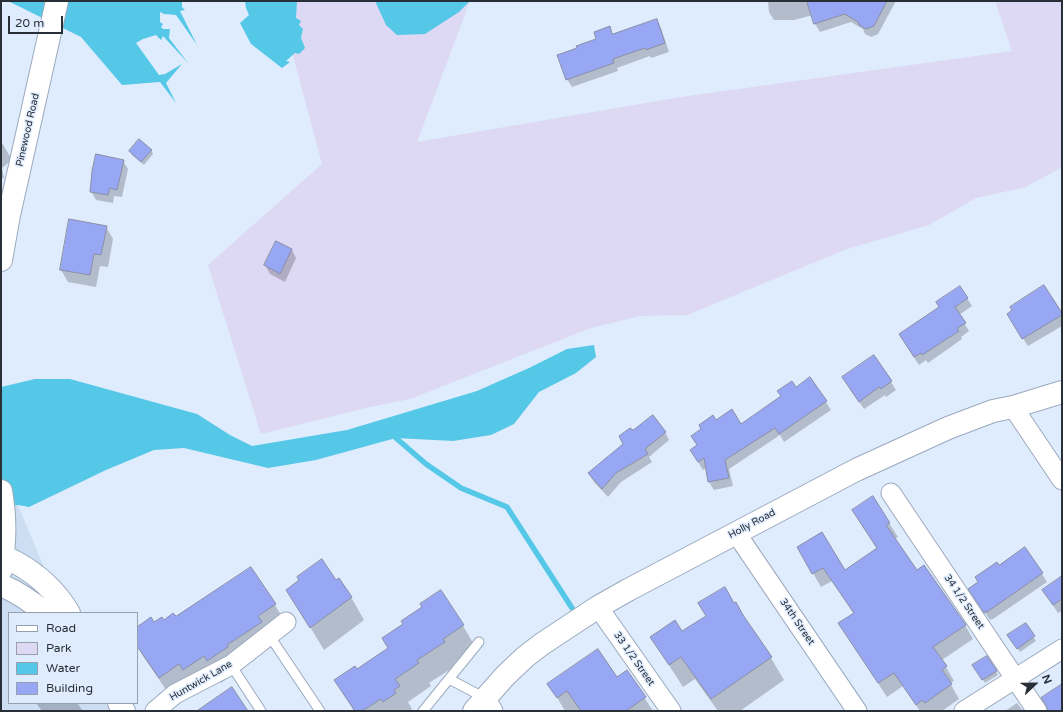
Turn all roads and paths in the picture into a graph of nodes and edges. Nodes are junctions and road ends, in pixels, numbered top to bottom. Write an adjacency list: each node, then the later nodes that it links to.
1 (57, 1): 2 (street, Pinewood Road)
2 (5, 214): 3 (street, Pinewood Road)
3 (1, 260)
4 (1062, 392): 5 (street, Holly Road)
5 (1013, 408): 6 (street); 9 (street, Holly Road)
6 (1062, 480)
7 (891, 493): 21 (street, 34 1/2 Street)
8 (3, 500): 10 (street)
9 (736, 533): 12 (street, Holly Road); 28 (street, 34th Street)
10 (2, 561): 14 (street)
11 (1, 585): 13 (street)
12 (598, 607): 22 (street, Holly Road); 27 (street, 33 1/2 Street)
13 (44, 612)
14 (68, 612)
15 (286, 622): 16 (street, Huntwick Lane)
16 (269, 635): 19 (street, Huntwick Lane); 25 (lane)
17 (479, 642): 20 (lane)
18 (1062, 649): 21 (street)
19 (231, 665): 23 (street, Huntwick Lane); 24 (lane)
20 (449, 679): 22 (lane); 26 (lane)
21 (1015, 679): 29 (street); 30 (street, 34 1/2 Street)
22 (484, 707)
23 (155, 711)
24 (261, 711)
25 (320, 711)
26 (423, 711)
27 (671, 711)
28 (857, 711)
29 (964, 711)
30 (1037, 711)

